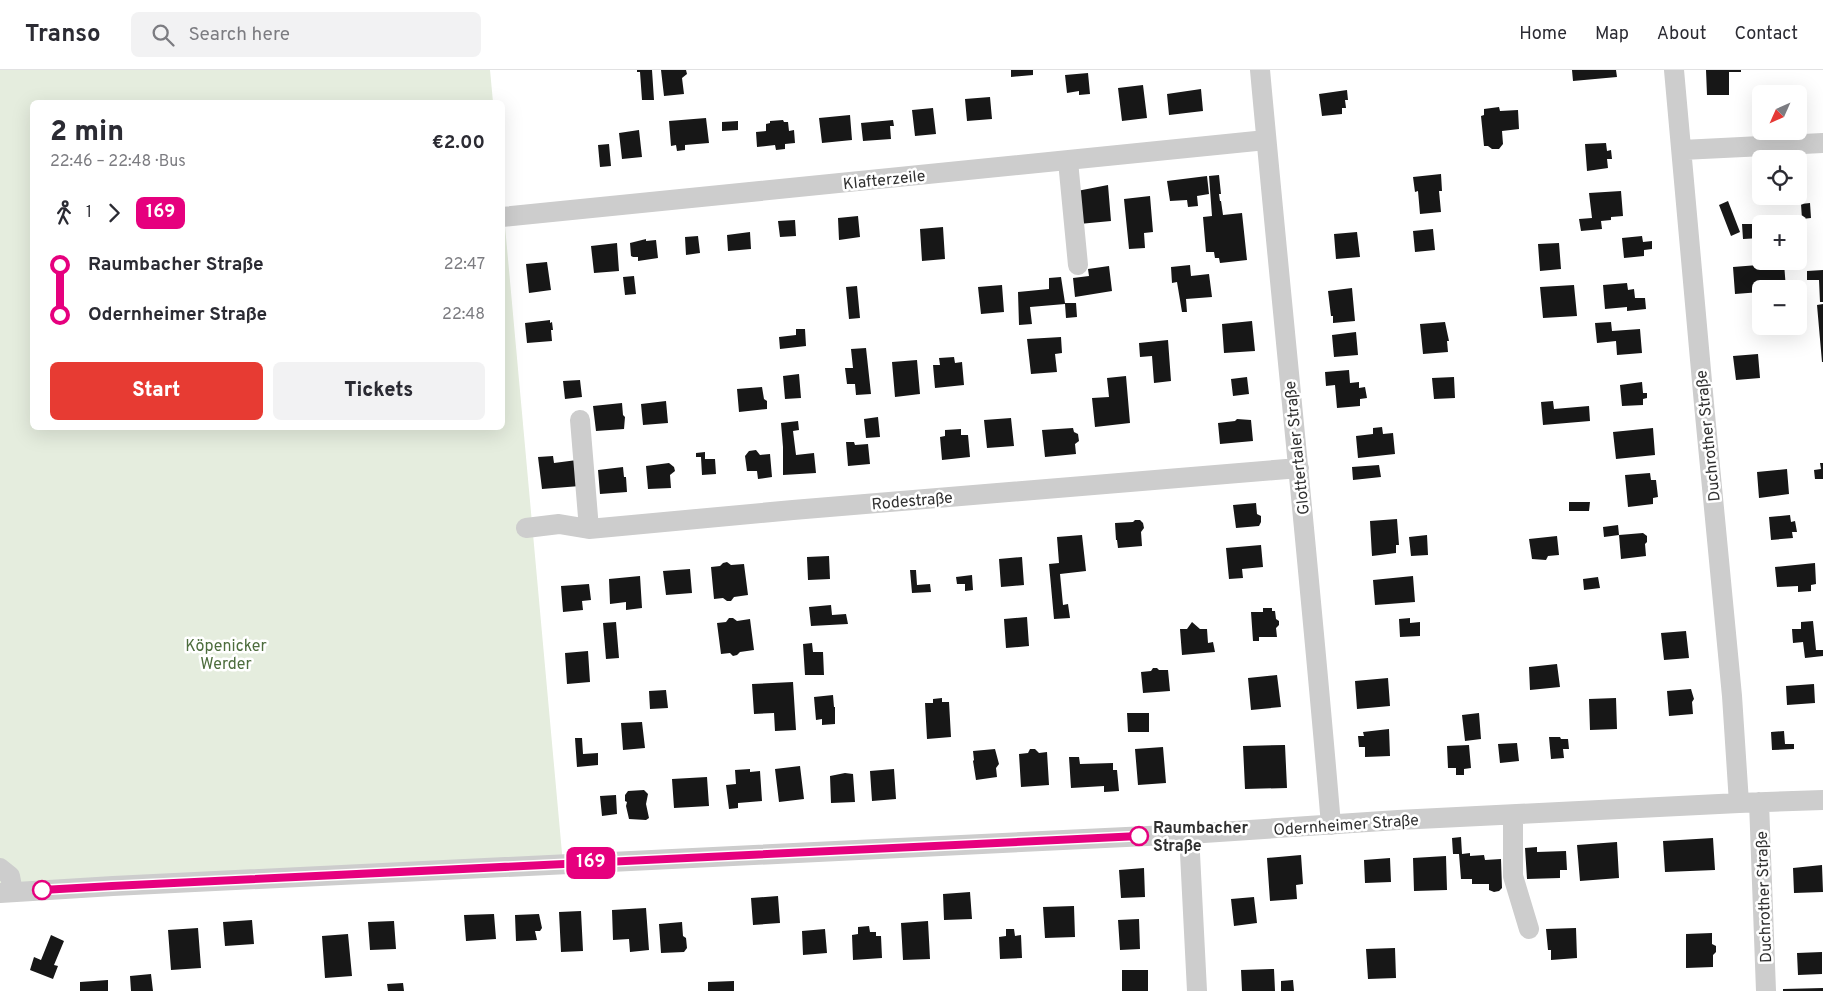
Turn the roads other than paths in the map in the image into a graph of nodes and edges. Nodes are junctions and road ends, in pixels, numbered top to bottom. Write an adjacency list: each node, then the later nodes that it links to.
1 (1260, 70): 3 (street, Glottertaler Straße)
2 (1674, 70): 5 (street, Duchrother Straße)
3 (1266, 140): 6 (street, Klafterzeile); 10 (street, Glottertaler Straße)
4 (1823, 143): 5 (street)
5 (1682, 150): 14 (street, Duchrother Straße)
6 (1068, 161): 7 (street, Klafterzeile); 8 (street)
7 (505, 217)
8 (1078, 265)
9 (580, 420): 12 (street)
10 (1299, 468): 12 (street, Rodestraße); 16 (street, Glottertaler Straße)
11 (526, 528): 12 (street, Rodestraße)
12 (589, 529)
13 (1823, 800): 14 (street, Odernheimer Straße)
14 (1749, 802): 15 (street, Odernheimer Straße); 22 (street, Duchrother Straße)
15 (1513, 815): 16 (street, Odernheimer Straße); 20 (street)
16 (1331, 825): 17 (street, Odernheimer Straße)
17 (1189, 834): 19 (street, Odernheimer Straße); 21 (street)
18 (0, 868): 19 (street)
19 (7, 892)
20 (1529, 929)
21 (1197, 991)
22 (1766, 991)

